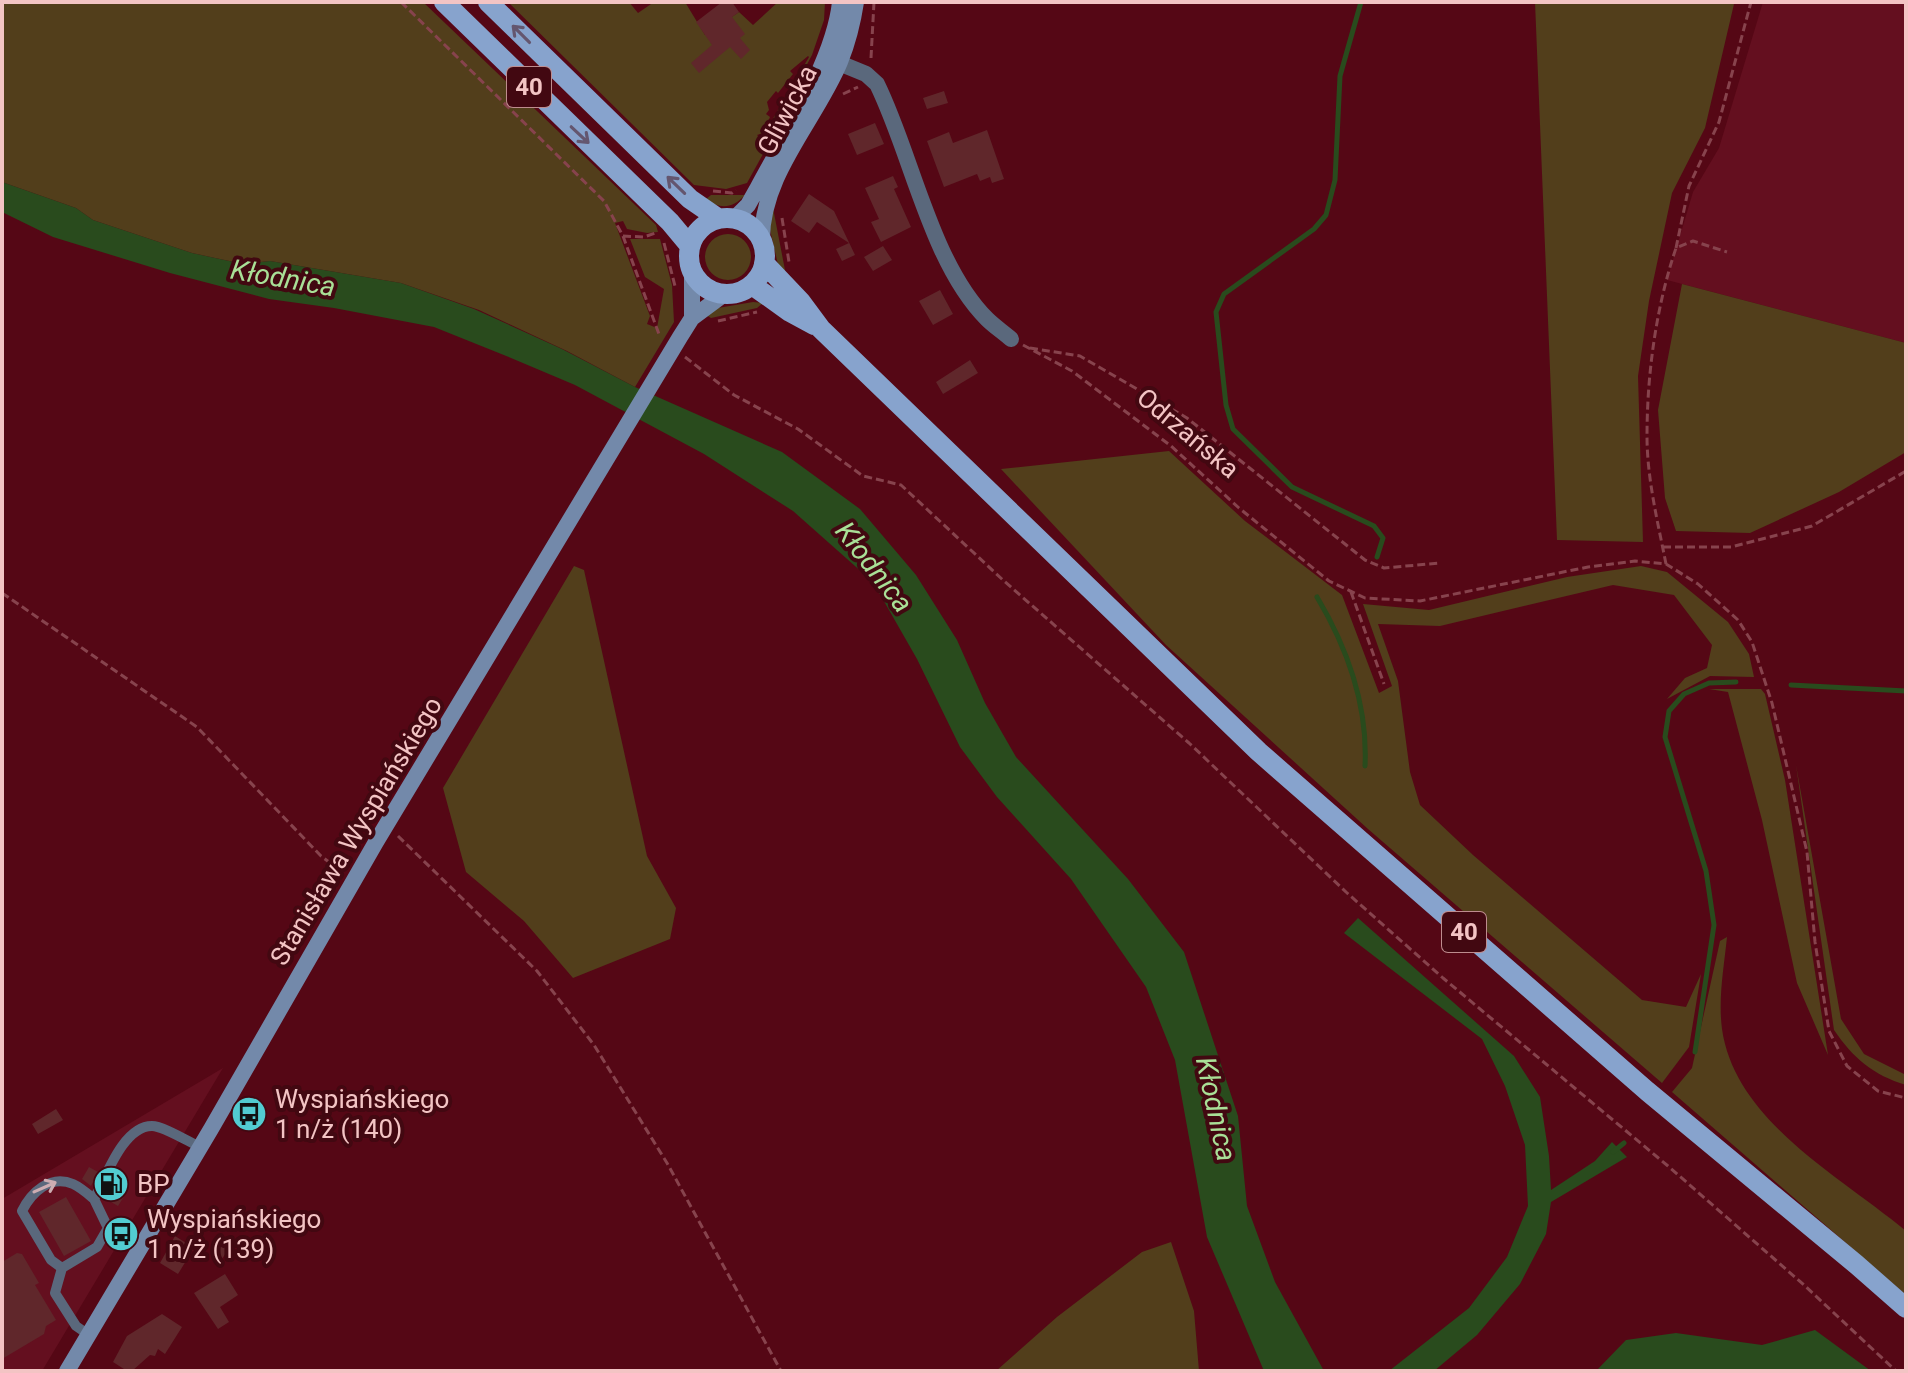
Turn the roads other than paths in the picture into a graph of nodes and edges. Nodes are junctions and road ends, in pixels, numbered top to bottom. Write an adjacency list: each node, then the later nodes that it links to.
1 (444, 2): 8 (main road, 40, one-way to 8)
2 (488, 2): 6 (main road, 40, one-way to 2)
3 (840, 2): 5 (main road, Gliwicka)
4 (856, 2): 5 (main road, Gliwicka)
5 (833, 60): 6 (main road, Gliwicka); 7 (main road, Gliwicka); 15 (street)
6 (726, 219): 7 (main road, 40); 8 (main road)
7 (762, 241): 9 (main road)
8 (690, 246): 10 (main road)
9 (764, 263): 11 (main road); 14 (main road, 40)
10 (692, 273): 12 (main road); 13 (main road)
11 (752, 285): 12 (main road); 14 (main road, 40)
12 (723, 295): 13 (main road, Stanisława Wyspiańskiego)
13 (692, 318): 16 (main road, Stanisława Wyspiańskiego)
14 (821, 329): 19 (main road, 40)
15 (1011, 339)
16 (200, 1147): 17 (lane); 20 (main road, Stanisława Wyspiańskiego)
17 (94, 1199): 18 (lane); 18 (lane, one-way to 17)
18 (62, 1268): 20 (lane)
19 (1906, 1308)
20 (89, 1335): 21 (main road, Stanisława Wyspiańskiego)
21 (67, 1371)

